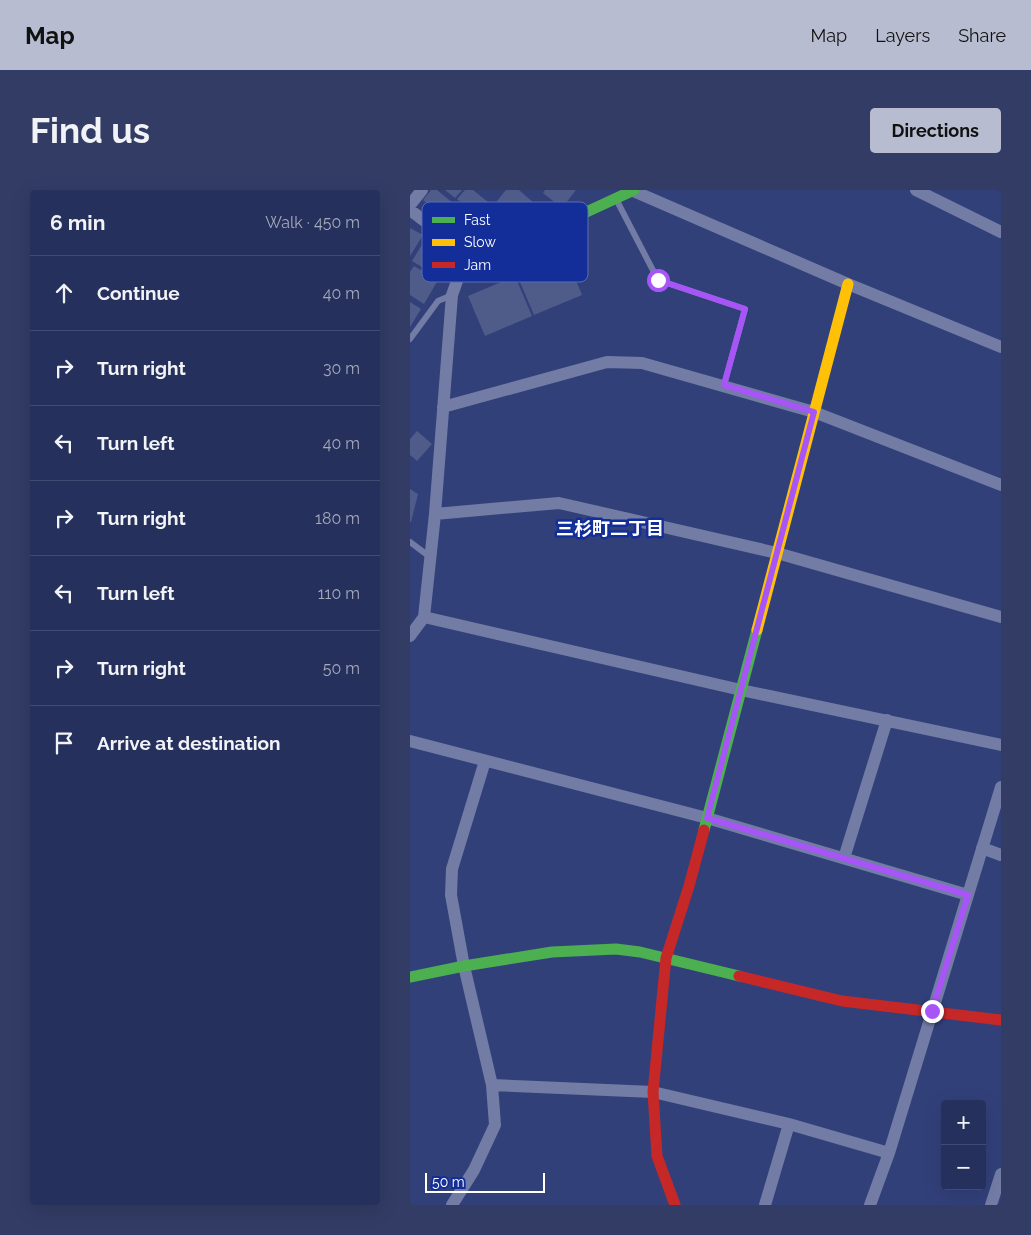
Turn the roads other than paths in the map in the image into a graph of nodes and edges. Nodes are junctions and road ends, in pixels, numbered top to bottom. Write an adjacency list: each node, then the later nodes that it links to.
1 (422, 190): 5 (street)
2 (632, 190): 4 (street); 11 (street)
3 (916, 190): 9 (street)
4 (615, 198): 7 (street); 15 (lane)
5 (410, 205)
6 (410, 210): 8 (street)
7 (588, 211)
8 (422, 219)
9 (1001, 232)
10 (457, 282): 12 (street)
11 (848, 284): 14 (street); 17 (street)
12 (452, 295): 13 (lane); 16 (street)
13 (410, 339)
14 (1001, 347)
15 (724, 385): 16 (street); 17 (street)
16 (443, 406): 19 (street)
17 (814, 412): 18 (street); 21 (street)
18 (1001, 485)
19 (435, 514): 21 (street); 22 (street)
20 (410, 542): 22 (lane)
21 (777, 553): 24 (street); 26 (street)
22 (430, 557): 23 (street)
23 (424, 617): 25 (street); 26 (street)
24 (1001, 617)
25 (410, 636)
26 (741, 690): 27 (street); 32 (street)
27 (887, 720): 29 (street); 35 (street)
28 (410, 741): 30 (street)
29 (1001, 745)
30 (485, 761): 32 (street); 38 (street)
31 (1001, 787): 33 (street)
32 (707, 818): 35 (street); 37 (street)
33 (982, 848): 34 (street); 36 (street)
34 (1001, 854)
35 (844, 858): 36 (street)
36 (968, 895): 40 (street)
37 (666, 958): 38 (street); 40 (street); 43 (street)
38 (464, 966): 39 (street); 42 (street)
39 (410, 977)
40 (932, 1011): 41 (street); 45 (street)
41 (1001, 1020)
42 (492, 1085): 43 (street); 47 (street)
43 (653, 1092): 44 (street); 48 (street)
44 (789, 1124): 45 (street); 49 (street)
45 (889, 1153): 50 (street)
46 (1001, 1174): 51 (street)
47 (452, 1205)
48 (675, 1205)
49 (765, 1205)
50 (870, 1205)
51 (991, 1205)

